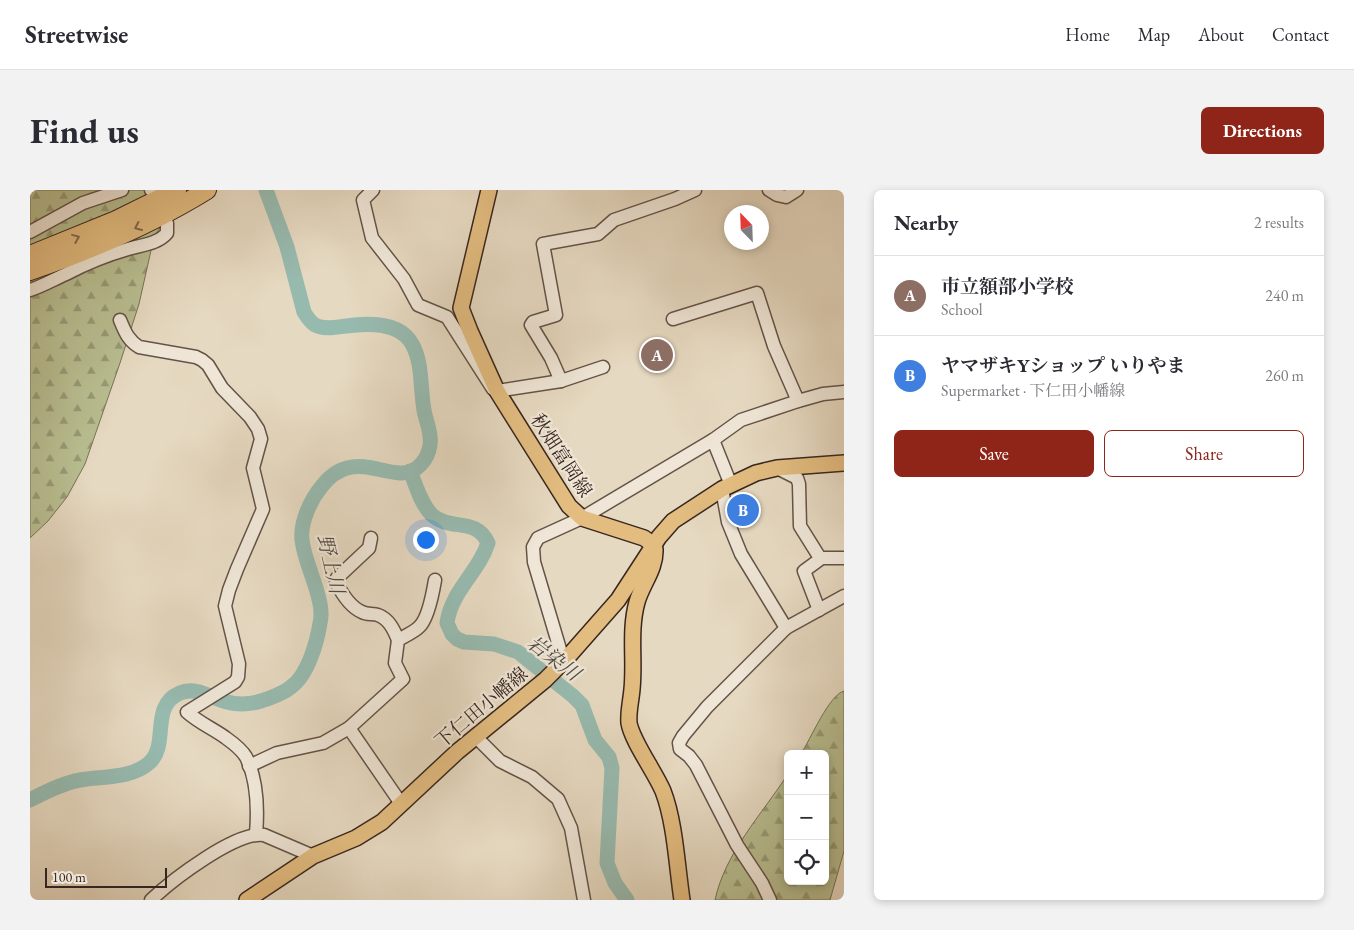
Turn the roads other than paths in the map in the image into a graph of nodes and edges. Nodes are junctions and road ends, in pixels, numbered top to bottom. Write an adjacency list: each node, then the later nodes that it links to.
1 (122, 190): 10 (street)
2 (177, 190): 11 (highway, one-way to 2)
3 (372, 190): 18 (street)
4 (489, 190): 18 (main road, 秋畑富岡線)
5 (695, 190): 17 (street)
6 (769, 190): 7 (street)
7 (797, 190)
8 (202, 193): 12 (highway, one-way to 12)
9 (167, 223): 13 (street)
10 (30, 232)
11 (30, 255)
12 (30, 271)
13 (30, 290)
14 (673, 319): 20 (street)
15 (120, 320): 38 (street)
16 (603, 367): 17 (street)
17 (561, 381): 18 (street)
18 (498, 391): 25 (main road, 秋畑富岡線)
19 (844, 392): 20 (street)
20 (798, 400): 21 (street)
21 (713, 440): 24 (street); 25 (street)
22 (844, 463): 23 (main road, 下仁田小幡線)
23 (777, 468): 24 (main road, 下仁田小幡線); 28 (street)
24 (726, 487): 27 (main road, 下仁田小幡線); 33 (street)
25 (582, 518): 27 (main road, 秋畑富岡線); 35 (street)
26 (371, 538): 34 (street)
27 (654, 545): 35 (main road, 下仁田小幡線); 45 (main road)
28 (820, 558): 29 (street); 32 (street)
29 (844, 558)
30 (435, 580): 34 (street)
31 (844, 596): 32 (street)
32 (819, 610): 33 (street)
33 (786, 628): 46 (street)
34 (398, 640): 36 (street)
35 (562, 663): 37 (main road, 下仁田小幡線)
36 (349, 728): 38 (street); 39 (street)
37 (475, 736): 39 (main road, 下仁田小幡線); 44 (street)
38 (249, 766): 40 (street)
39 (402, 805): 41 (main road, 下仁田小幡線)
40 (256, 834): 41 (street); 42 (street)
41 (313, 856): 43 (main road, 下仁田小幡線)
42 (151, 900)
43 (247, 900)
44 (584, 900)
45 (682, 900)
46 (770, 900)

